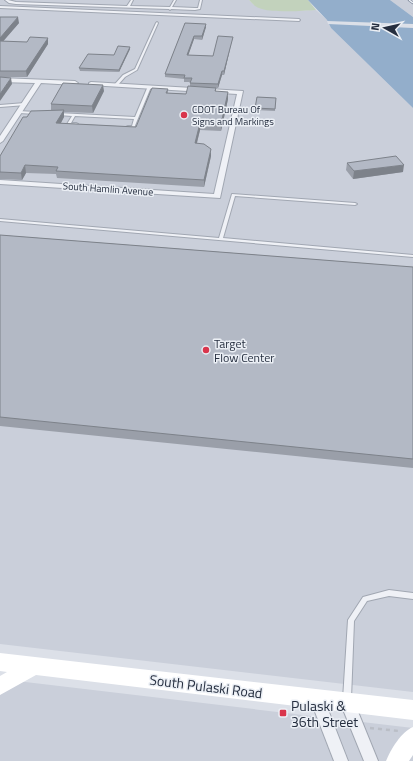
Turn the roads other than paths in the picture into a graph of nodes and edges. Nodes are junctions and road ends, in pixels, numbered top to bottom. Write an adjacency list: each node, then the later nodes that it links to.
1 (6, 0): 7 (lane)
2 (48, 0): 7 (lane)
3 (90, 0): 8 (lane)
4 (132, 0): 10 (lane)
5 (175, 0): 11 (lane)
6 (201, 0): 11 (lane)
7 (45, 4): 8 (lane)
8 (86, 6): 10 (lane)
9 (0, 7): 12 (lane)
10 (128, 7): 11 (lane)
11 (170, 9)
12 (299, 20)
13 (157, 23): 16 (lane)
14 (0, 80): 15 (street)
15 (39, 82): 16 (street); 18 (street)
16 (116, 86): 17 (street)
17 (149, 87): 24 (lane); 28 (street, South Hamlin Avenue)
18 (25, 104): 19 (lane); 20 (street)
19 (0, 106)
20 (19, 112): 21 (lane); 27 (street)
21 (43, 113)
22 (51, 113): 23 (lane)
23 (74, 115): 24 (lane); 25 (lane)
24 (136, 118): 26 (lane)
25 (77, 124)
26 (125, 127)
27 (0, 141)
28 (0, 182)
29 (355, 204): 31 (lane)
30 (0, 220): 31 (lane)
31 (222, 239): 32 (lane)
32 (413, 256)
33 (413, 596): 38 (lane)
34 (0, 662): 35 (main road, South Pulaski Road)
35 (34, 666): 36 (main road); 37 (main road, South Pulaski Road)
36 (0, 686)
37 (317, 699): 38 (main road, South Pulaski Road); 41 (street)
38 (347, 702): 39 (main road, South Pulaski Road); 42 (street)
39 (413, 710)
40 (410, 734): 43 (main road)
41 (341, 761)
42 (371, 761)
43 (396, 761)

